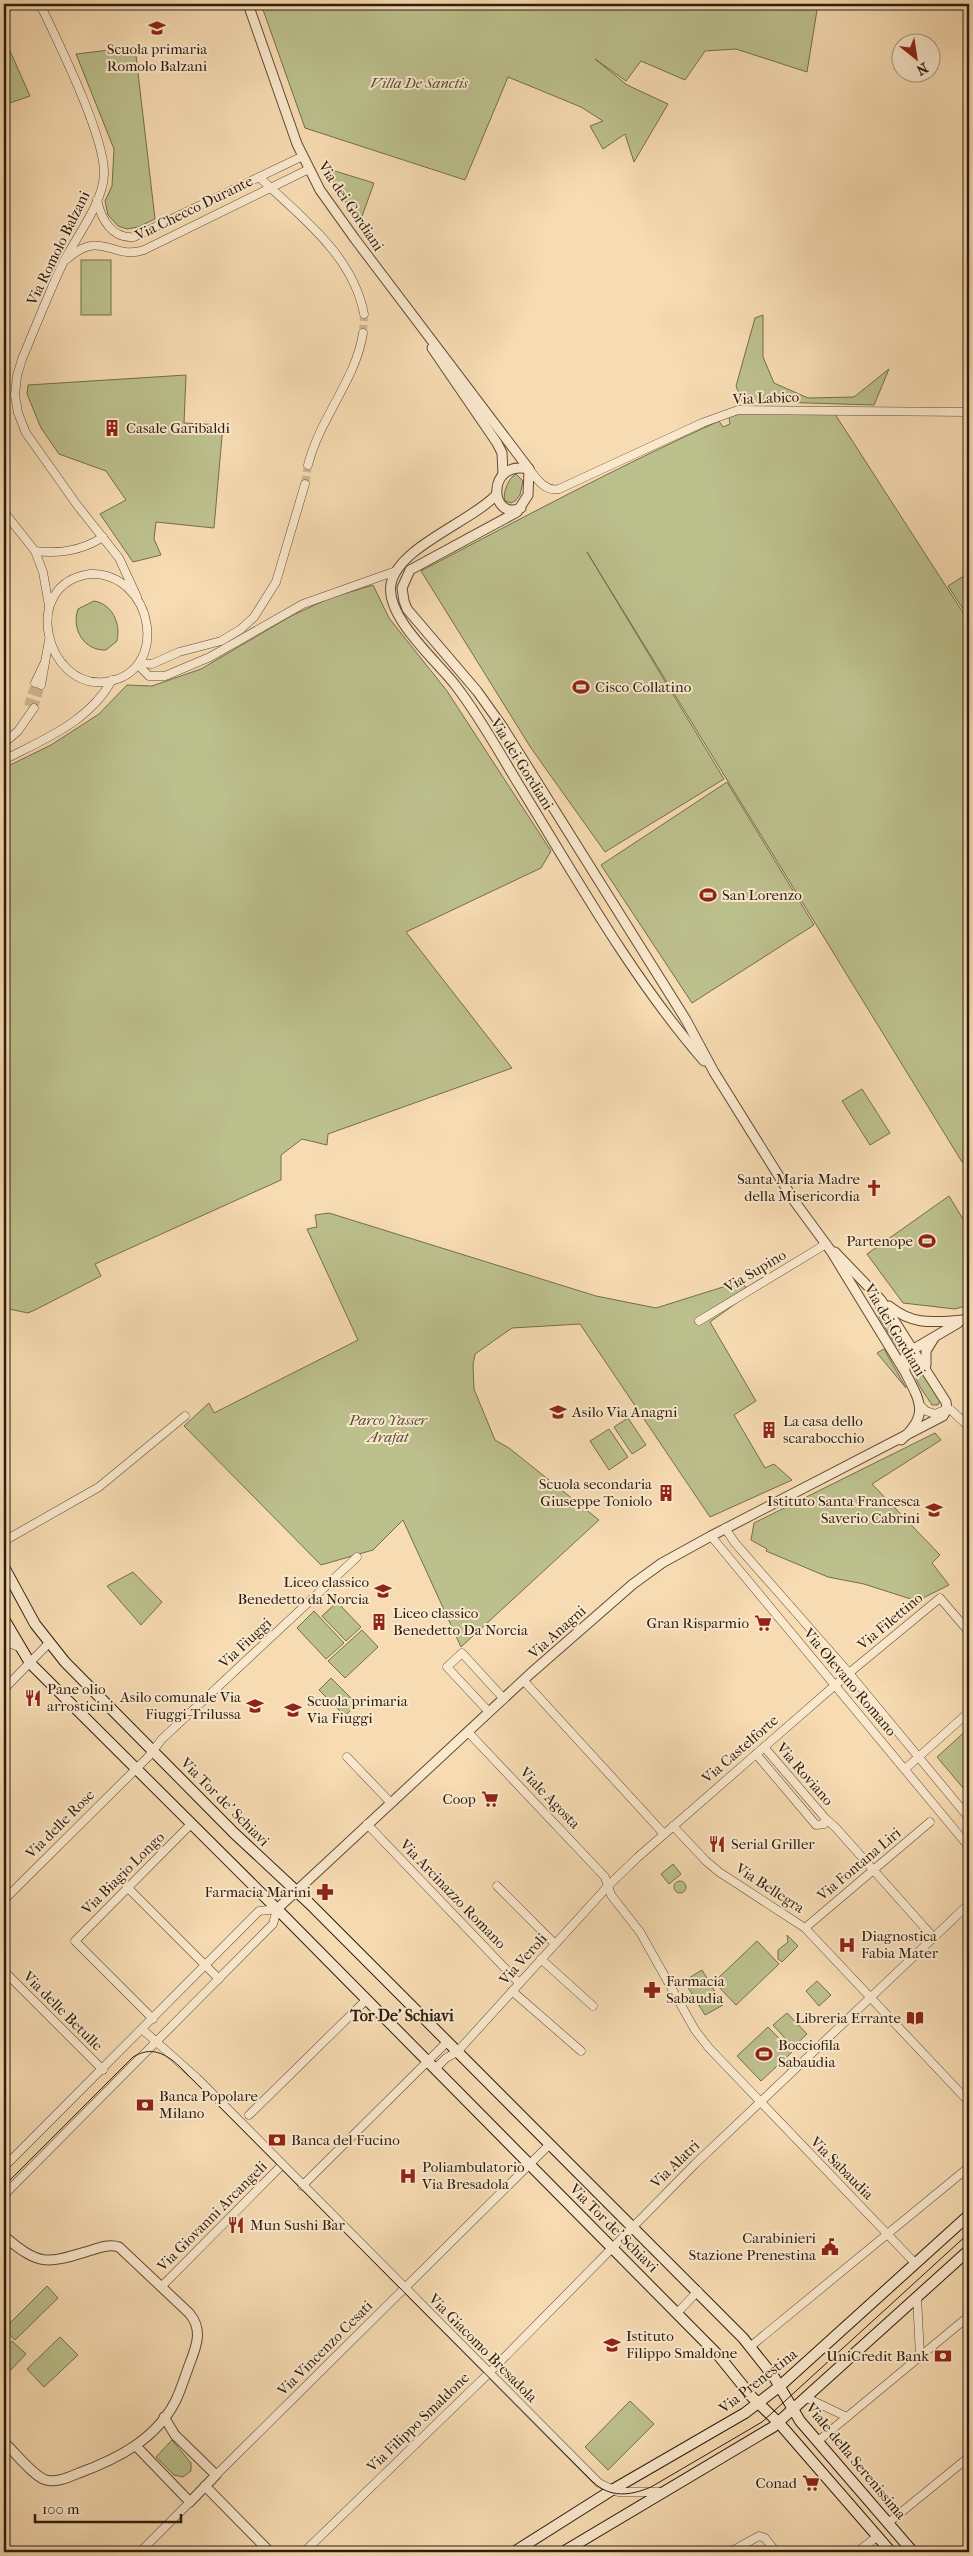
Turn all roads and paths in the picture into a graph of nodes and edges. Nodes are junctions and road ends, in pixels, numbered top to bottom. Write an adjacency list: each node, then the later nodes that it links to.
1 (40, 4): 7 (street, Via Romolo Balzani)
2 (248, 4): 3 (street, Via dei Gordiani)
3 (302, 156): 4 (street, Via dei Gordiani); 5 (street, Via Checco Durante)
4 (308, 169): 6 (street, Via Checco Durante); 10 (street, Via dei Gordiani)
5 (259, 177): 6 (street); 7 (street, Via Checco Durante)
6 (269, 186): 8 (street, Via Checco Durante); 9 (street)
7 (97, 199): 8 (street, Via Romolo Balzani)
8 (64, 262): 20 (street, Via Romolo Balzani)
9 (364, 314)
10 (422, 328): 14 (street, Via dei Gordiani); 15 (street, Via dei Gordiani)
11 (363, 333): 13 (street)
12 (969, 412): 14 (street, Via Labico)
13 (308, 465)
14 (529, 469): 15 (street); 18 (street)
15 (503, 474): 17 (street)
16 (305, 484): 26 (street)
17 (496, 495): 18 (street); 22 (street)
18 (522, 507): 32 (street, Via dei Gordiani)
19 (4, 512): 21 (street)
20 (103, 537): 21 (street); 23 (street, Via Romolo Balzani)
21 (35, 551): 24 (street)
22 (396, 571): 26 (street); 32 (street, Via dei Gordiani)
23 (137, 597): 24 (street); 26 (street)
24 (49, 606): 25 (street)
25 (49, 638): 27 (street); 28 (street)
26 (139, 664): 27 (street)
27 (112, 680): 31 (street)
28 (38, 684)
29 (31, 707): 30 (street)
30 (4, 743)
31 (4, 760)
32 (714, 1072): 33 (street, Via dei Gordiani)
33 (826, 1244): 34 (street, Via dei Gordiani); 36 (street, Via Supino); 40 (street, Via dei Gordiani)
34 (880, 1300): 35 (street); 38 (street, Via dei Gordiani)
35 (966, 1319): 37 (street)
36 (699, 1321)
37 (941, 1331): 38 (street); 39 (street)
38 (913, 1348): 39 (street, Via dei Gordiani); 40 (street)
39 (927, 1370): 42 (street, Via dei Gordiani)
40 (905, 1372): 41 (street, Via dei Gordiani)
41 (921, 1406): 42 (street); 45 (street, Via Anagni)
42 (947, 1409): 44 (street, Via dei Gordiani); 45 (street, Via Anagni)
43 (186, 1416): 48 (street)
44 (969, 1427)
45 (901, 1440): 46 (street, Via Anagni)
46 (725, 1528): 47 (street, Via Anagni); 57 (street, Via Olevano Romano)
47 (711, 1536): 58 (street, Via Anagni); 59 (street, Via Olevano Romano)
48 (4, 1541)
49 (357, 1557): 66 (street, Via Fiuggi)
50 (4, 1567): 54 (main road, Via Tor de' Schiavi)
51 (4, 1619): 55 (main road, Via Tor de' Schiavi)
52 (969, 1632): 57 (street, Via Filettino)
53 (4, 1641): 55 (street)
54 (49, 1643): 56 (street); 66 (main road, Via Tor de' Schiavi)
55 (19, 1647): 56 (main road, Via Tor de' Schiavi)
56 (30, 1663): 60 (street); 70 (main road, Via Tor de' Schiavi)
57 (849, 1674): 59 (street, Via Filettino); 69 (street, Via Olevano Romano)
58 (524, 1681): 61 (street, Via Anagni); 79 (street)
59 (835, 1686): 65 (street, Via Castelforte); 71 (street, Via Olevano Romano)
60 (4, 1690)
61 (504, 1699): 62 (street, Via Anagni); 62 (street)
62 (489, 1712): 64 (street, Via Anagni)
63 (969, 1712): 69 (street)
64 (468, 1732): 72 (street, Via Anagni); 82 (street, Viale Agosta)
65 (764, 1748): 67 (street, Via Castelforte); 73 (street, Via Roviano)
66 (153, 1752): 70 (street, Via Fiuggi); 85 (main road, Via Tor de' Schiavi)
67 (756, 1754): 73 (street, Via Roviano); 78 (street, Via Castelforte)
68 (348, 1757): 72 (street)
69 (919, 1757): 71 (street); 74 (street, Via Olevano Romano)
70 (136, 1769): 76 (main road, Via Tor de' Schiavi); 86 (street, Via delle Rose)
71 (905, 1769): 80 (street, Via Olevano Romano)
72 (391, 1803): 77 (street, Via Anagni)
73 (825, 1818): 81 (street, Via Roviano)
74 (969, 1818)
75 (930, 1822): 81 (street, Via Fontana Liri)
76 (190, 1824): 84 (street, Via Biagio Longo); 88 (main road, Via Tor de' Schiavi)
77 (367, 1824): 85 (street, Via Anagni); 96 (street, Via Arcinazzo Romano)
78 (673, 1826): 79 (street, Via Castelforte); 89 (street, Via Bellegra)
79 (664, 1834): 82 (street, Via Veroli)
80 (969, 1847)
81 (874, 1870): 89 (street, Via Fontana Liri); 90 (street, Via Roviano)
82 (609, 1885): 91 (street, Via Veroli); 103 (street, Viale Agosta)
83 (497, 1886): 91 (street)
84 (127, 1887): 93 (street); 101 (street, Via Biagio Longo)
85 (296, 1891): 88 (street, Via Anagni); 104 (main road, Via Tor de' Schiavi)
86 (4, 1900)
87 (969, 1904): 90 (street)
88 (277, 1908): 93 (street); 95 (street); 99 (main road, Via Tor de' Schiavi)
89 (805, 1928): 98 (street, Via Bellegra)
90 (933, 1937): 98 (street)
91 (555, 1944): 92 (street, Via Veroli)
92 (541, 1959): 96 (street, Via Veroli); 100 (street)
93 (205, 1965): 95 (street); 101 (street)
94 (4, 1970): 109 (street, Via delle Betulle)
95 (219, 1979): 105 (street)
96 (519, 1983): 97 (street, Via Veroli)
97 (512, 1991): 106 (street); 107 (street, Via Veroli)
98 (870, 1996): 111 (street); 112 (street, Via Alatri)
99 (366, 2000): 108 (main road, Via Tor de' Schiavi); 113 (street)
100 (593, 2006)
101 (153, 2019): 102 (street)
102 (143, 2030): 105 (street); 109 (street)
103 (695, 2030): 112 (street, Via Sabaudia)
104 (447, 2042): 107 (main road, Via Tor de' Schiavi); 108 (street)
105 (156, 2043): 115 (street); 120 (street)
106 (581, 2051)
107 (457, 2052): 110 (street); 114 (main road, Via Tor de' Schiavi)
108 (427, 2062): 110 (main road, Via Tor de' Schiavi); 119 (street)
109 (103, 2070): 118 (street)
110 (435, 2070): 116 (main road, Via Tor de' Schiavi)
111 (969, 2102)
112 (759, 2103): 122 (street, Via Alatri); 123 (street, Via Sabaudia)
113 (249, 2115)
114 (550, 2145): 116 (street); 122 (main road, Via Tor de' Schiavi)
115 (280, 2164): 119 (street, Via Giacomo Bresadola); 128 (street, Via Giovanni Arcangeli)
116 (530, 2164): 125 (main road, Via Tor de' Schiavi); 129 (street, Via Vincenzo Cesati)
117 (969, 2167): 123 (street)
118 (4, 2168)
119 (302, 2186): 129 (street, Via Giacomo Bresadola)
120 (4, 2195)
121 (969, 2214): 127 (main road, Via Prenestina)
122 (632, 2226): 125 (street, Via Alatri); 130 (main road, Via Tor de' Schiavi)
123 (888, 2233): 127 (street, Via Sabaudia); 134 (street)
124 (4, 2236): 128 (street)
125 (612, 2246): 132 (main road, Via Tor de' Schiavi); 136 (street, Via Filippo Smaldone)
126 (969, 2250): 131 (main road)
127 (915, 2263): 137 (main road, Via Prenestina)
128 (162, 2286): 141 (street)
129 (404, 2289): 136 (street, Via Giacomo Bresadola); 148 (street, Via Vincenzo Cesati)
130 (698, 2291): 132 (street); 134 (main road, Via Tor de' Schiavi)
131 (917, 2297): 135 (street); 138 (main road)
132 (677, 2313): 139 (main road, Via Tor de' Schiavi)
133 (969, 2316): 135 (street)
134 (751, 2346): 137 (main road, Via Tor de' Schiavi)
135 (920, 2356): 142 (street)
136 (488, 2373): 150 (street, Via Giacomo Bresadola); 157 (street, Via Filippo Smaldone)
137 (780, 2386): 139 (main road, Via Prenestina); 140 (main road, Viale della Serenissima)
138 (807, 2398): 140 (main road); 142 (street)
139 (758, 2403): 143 (main road); 150 (main road, Via Prenestina)
140 (794, 2410): 143 (main road); 144 (main road, Viale della Serenissima)
141 (164, 2416): 146 (street); 148 (street)
142 (847, 2417): 144 (street)
143 (779, 2423): 151 (main road); 154 (main road)
144 (818, 2441): 153 (main road, Viale della Serenissima)
145 (4, 2442): 146 (street)
146 (136, 2446): 152 (street)
147 (969, 2457): 153 (street)
148 (216, 2475): 149 (street, Via Vincenzo Cesati)
149 (204, 2486): 152 (street, Via Vincenzo Cesati); 156 (street)
150 (612, 2490): 151 (street, Via Giacomo Bresadola); 158 (main road, Via Prenestina)
151 (662, 2492): 159 (main road)
152 (190, 2502): 155 (street, Via Vincenzo Cesati)
153 (888, 2523): 164 (main road, Viale della Serenissima)
154 (878, 2536): 162 (street); 163 (main road)
155 (140, 2552)
156 (270, 2552)
157 (304, 2552)
158 (514, 2552)
159 (563, 2552)
160 (730, 2552): 161 (street)
161 (776, 2552)
162 (857, 2552)
163 (891, 2552)
164 (913, 2552)

